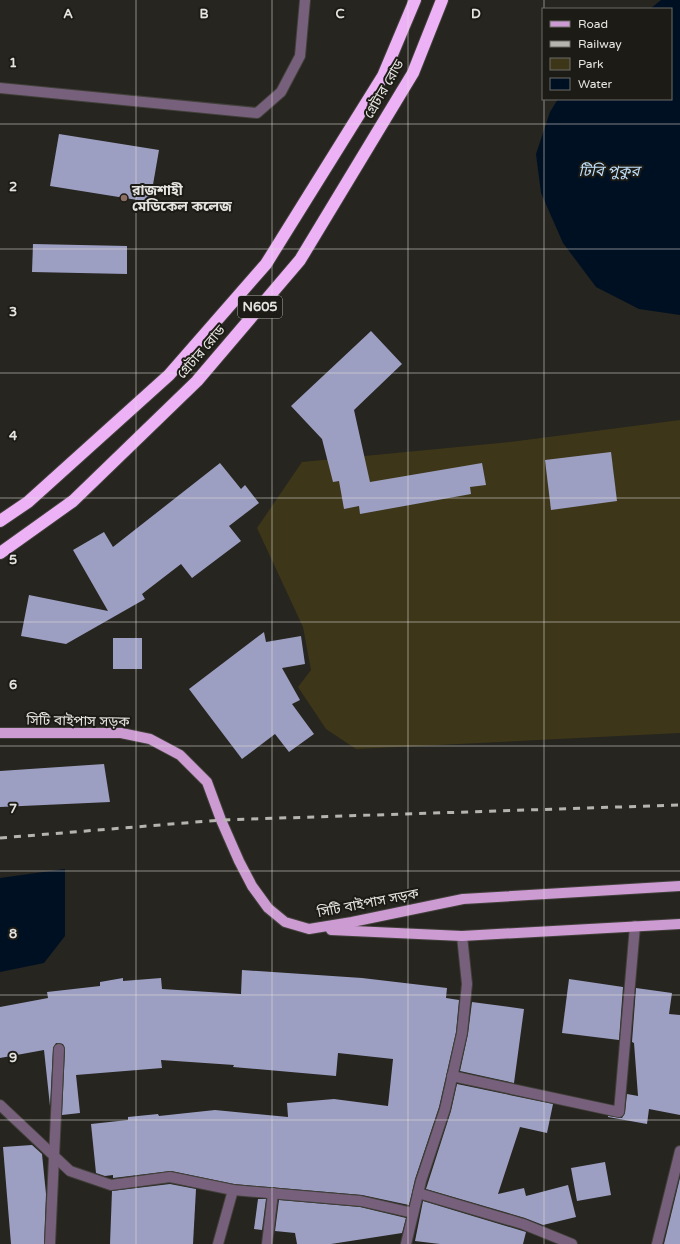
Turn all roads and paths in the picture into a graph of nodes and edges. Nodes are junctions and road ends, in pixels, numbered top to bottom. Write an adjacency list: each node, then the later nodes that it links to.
1 (305, 0): 4 (street)
2 (415, 0): 5 (highway, গ্রেটার রোড / N605)
3 (442, 0): 6 (highway, গ্রেটার রোড / N605)
4 (0, 88)
5 (0, 521)
6 (0, 553)
7 (0, 730): 9 (main road)
8 (0, 733): 9 (main road)
9 (18, 733): 13 (main road, সিটি বাইপাস সড়ক)
10 (680, 886): 13 (main road, সিটি বাইপাস সড়ক)
11 (680, 924): 12 (main road)
12 (634, 926): 14 (main road); 16 (street)
13 (309, 929): 14 (main road)
14 (462, 936): 16 (street)
15 (59, 1049): 19 (street)
16 (452, 1076): 22 (street)
17 (0, 1105): 19 (street)
18 (680, 1152): 29 (street)
19 (54, 1156): 20 (street); 24 (street)
20 (233, 1190): 21 (street); 25 (street)
21 (273, 1193): 23 (street); 26 (street)
22 (418, 1193): 23 (street); 28 (street)
23 (413, 1213): 27 (street)
24 (50, 1244)
25 (218, 1244)
26 (267, 1244)
27 (406, 1244)
28 (572, 1244)
29 (657, 1244)

